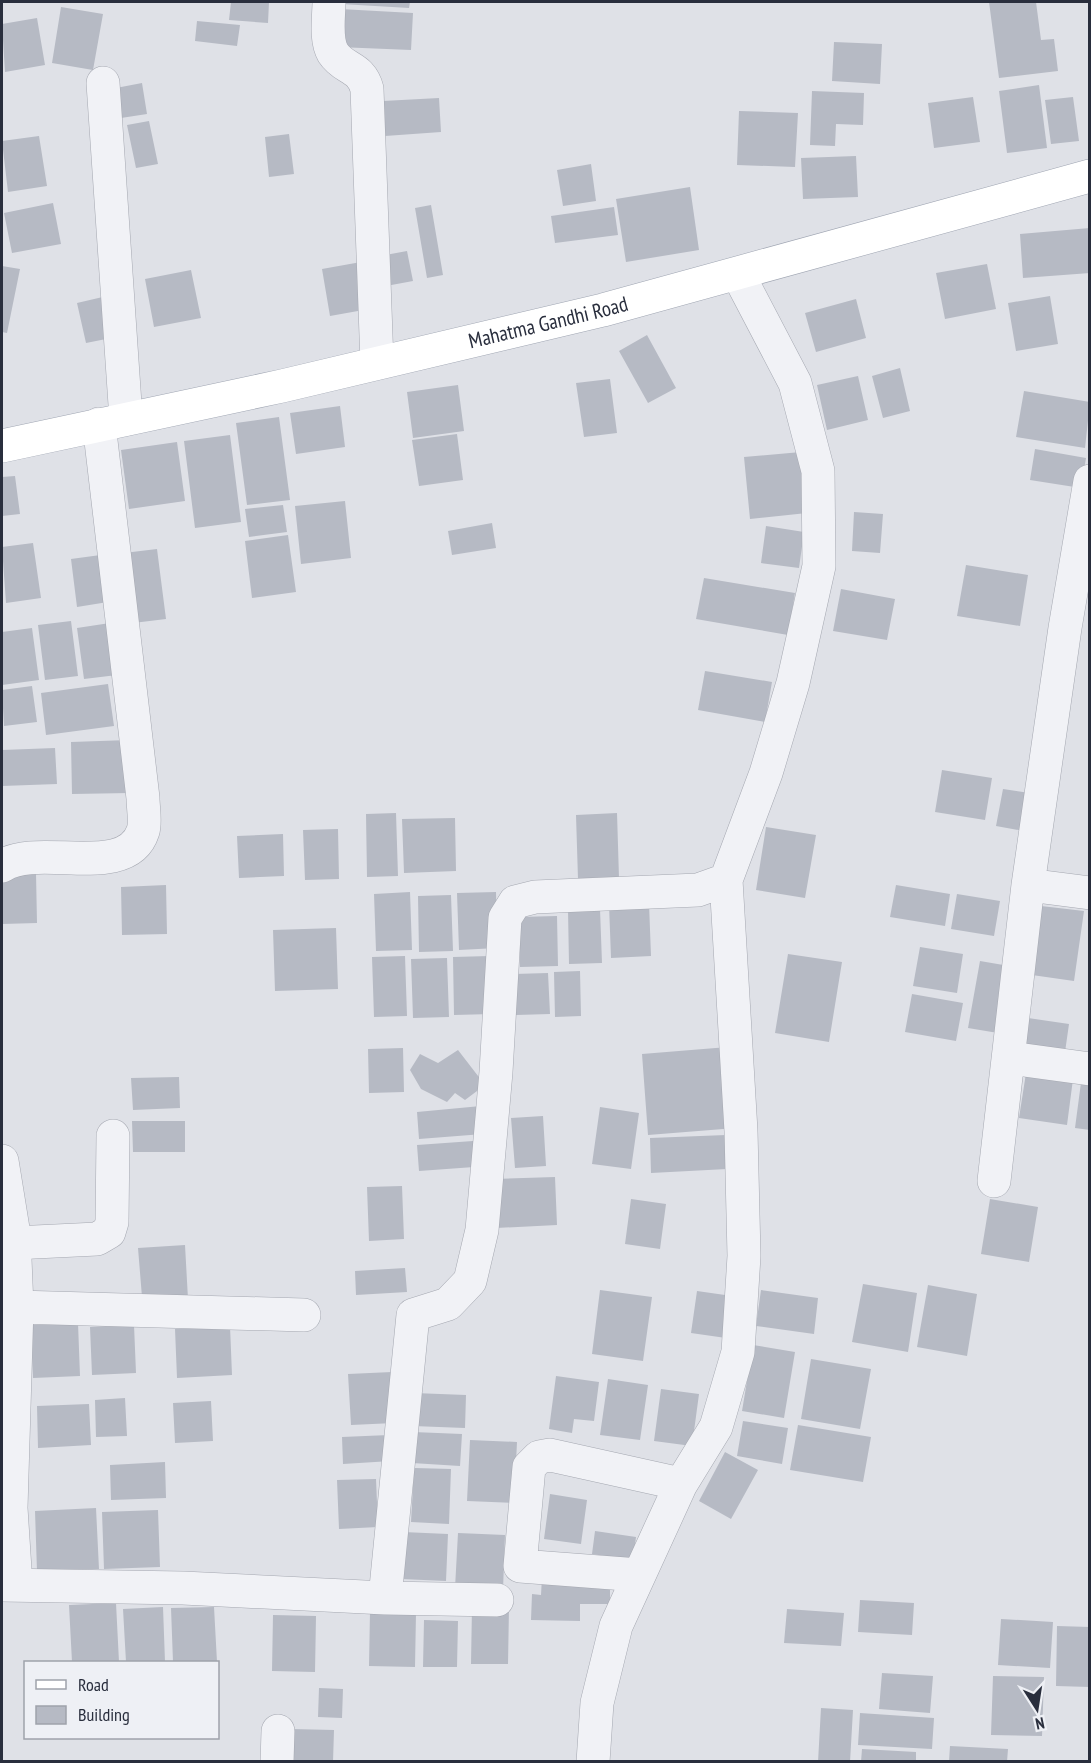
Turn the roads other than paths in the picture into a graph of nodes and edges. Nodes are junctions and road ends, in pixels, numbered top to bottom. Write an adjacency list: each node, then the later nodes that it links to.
1 (329, 2): 5 (street)
2 (103, 82): 6 (street)
3 (1089, 176): 4 (main road, Mahatma Gandhi Road)
4 (738, 274): 5 (main road, Mahatma Gandhi Road); 11 (street)
5 (376, 363): 6 (main road, Mahatma Gandhi Road)
6 (112, 422): 7 (main road, Mahatma Gandhi Road); 10 (street)
7 (2, 446)
8 (1089, 482): 9 (street)
9 (1077, 631): 12 (street)
10 (2, 866)
11 (726, 880): 22 (street); 25 (street)
12 (1028, 885): 13 (street); 14 (street)
13 (1089, 893)
14 (1009, 1058): 15 (street); 18 (street)
15 (1089, 1069)
16 (113, 1136): 19 (street)
17 (2, 1161): 19 (street)
18 (994, 1180)
19 (14, 1243): 20 (street)
20 (17, 1307): 21 (street); 24 (street)
21 (304, 1315)
22 (681, 1484): 23 (street); 23 (street)
23 (639, 1575): 27 (street)
24 (9, 1585): 25 (street)
25 (385, 1598): 26 (street)
26 (497, 1600)
27 (593, 1761)

